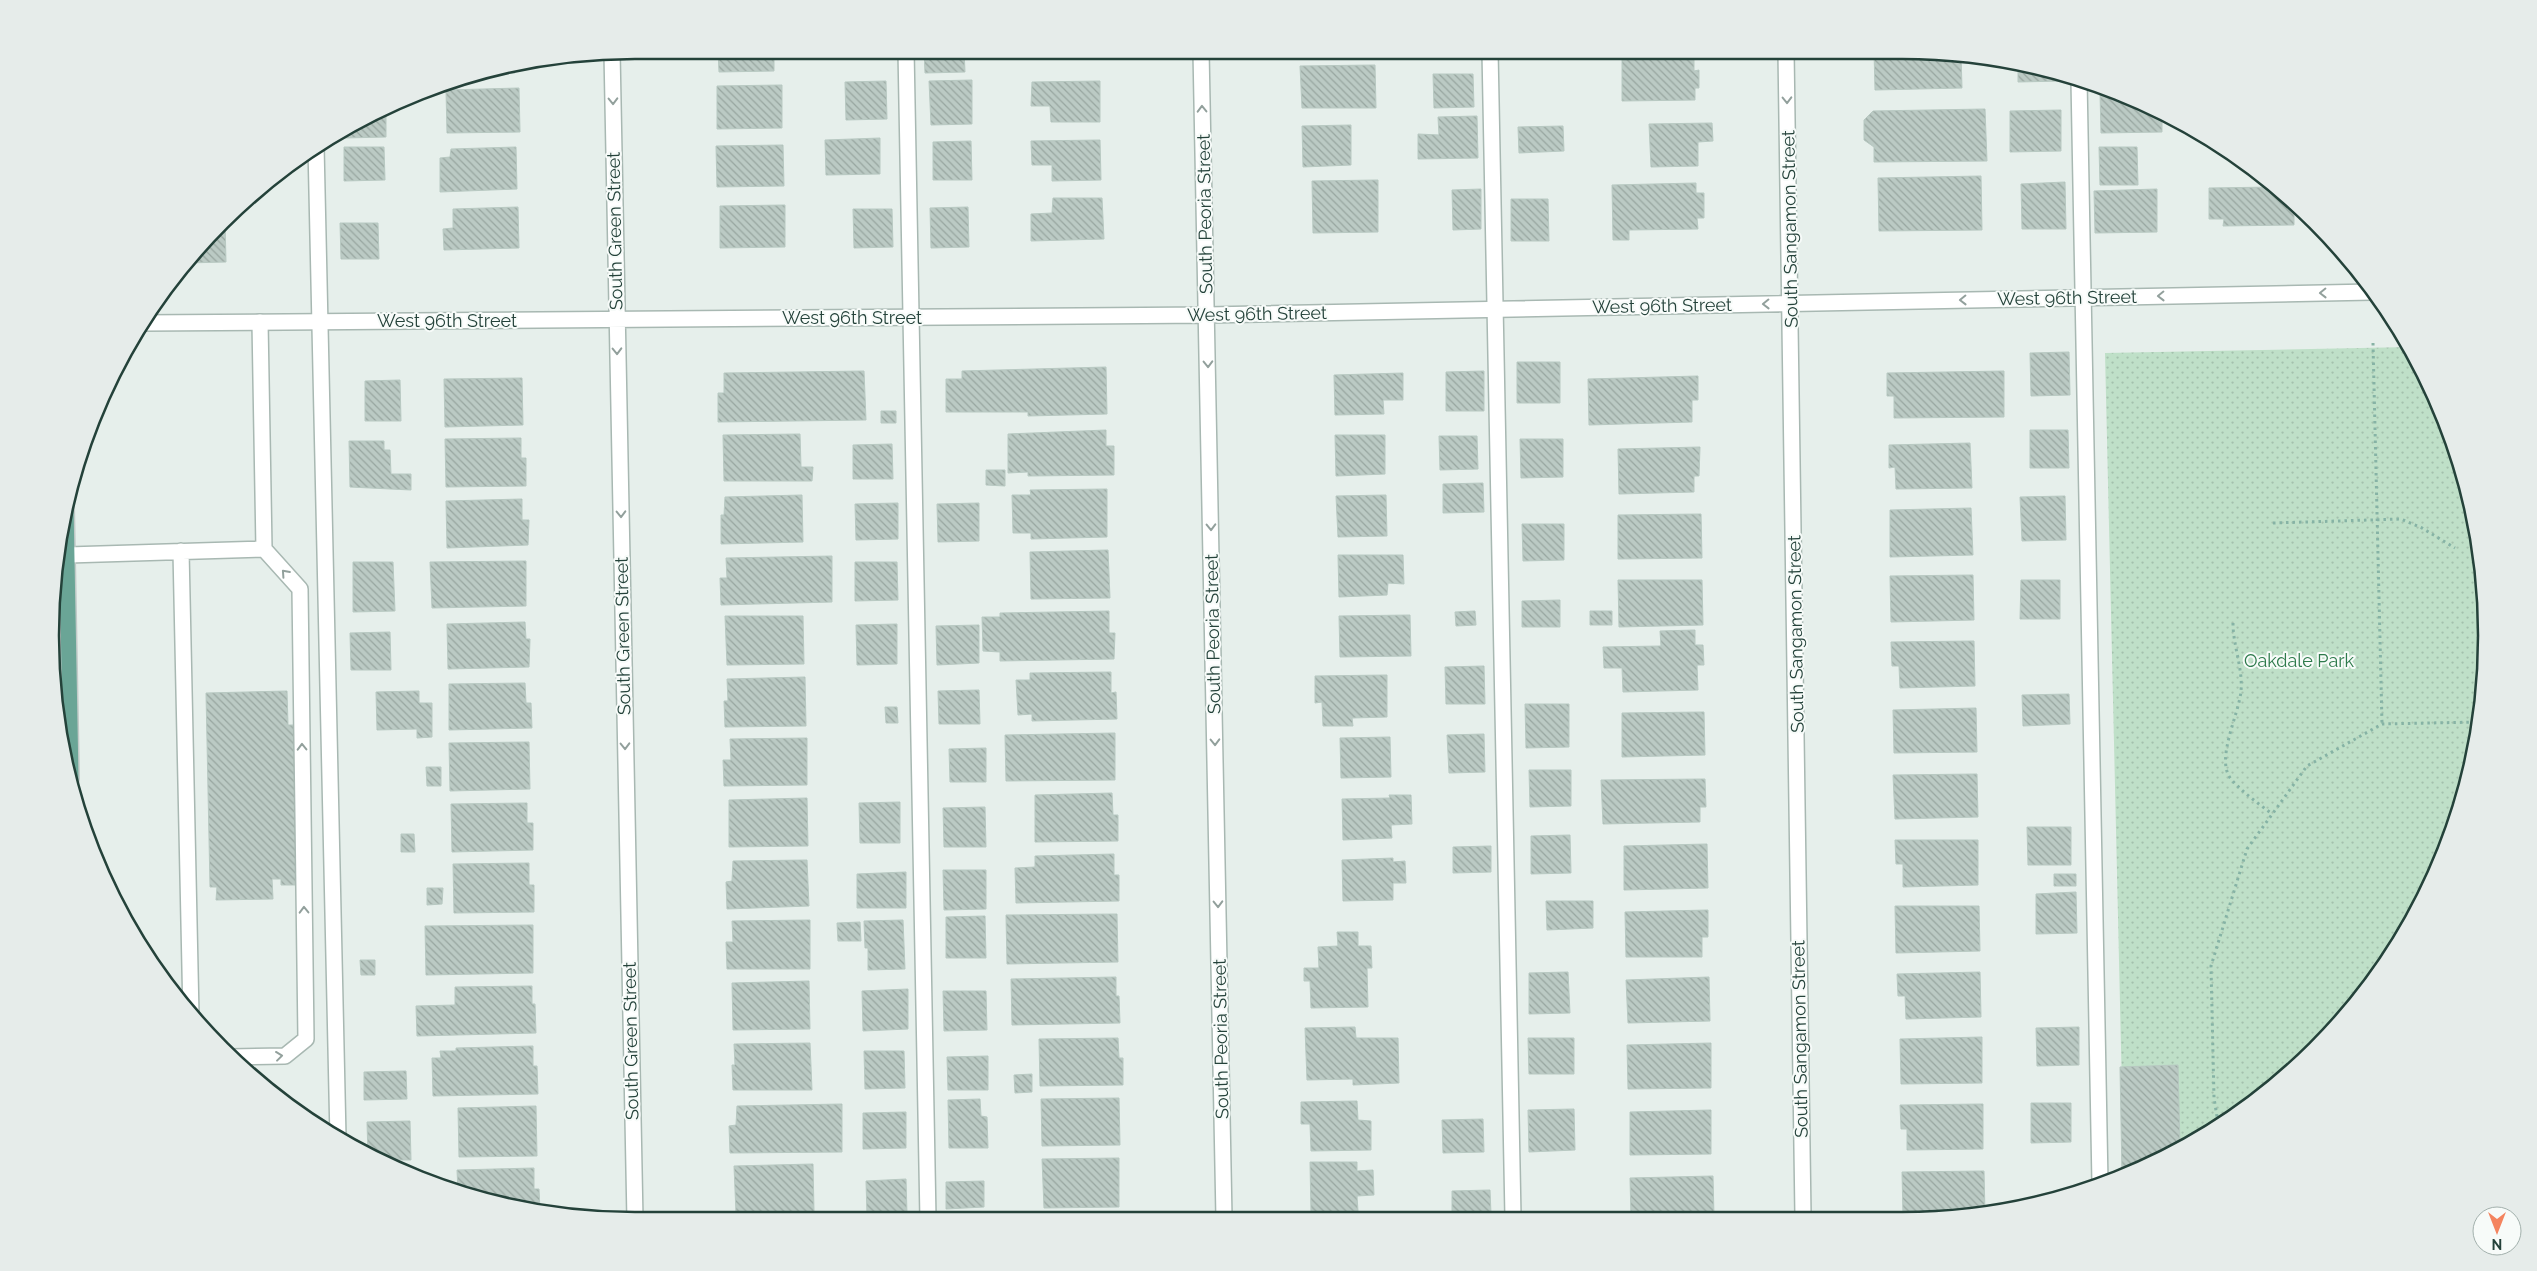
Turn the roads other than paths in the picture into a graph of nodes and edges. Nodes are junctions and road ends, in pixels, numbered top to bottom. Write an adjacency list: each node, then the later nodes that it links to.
1 (906, 59): 13 (street)
2 (1201, 59): 12 (street, South Peoria Street, one-way to 2)
3 (1490, 59): 11 (street)
4 (1786, 59): 10 (street, South Sangamon Street, one-way to 10)
5 (612, 60): 14 (street, South Green Street, one-way to 14)
6 (2079, 87): 9 (street)
7 (316, 155): 16 (street)
8 (2365, 292): 9 (street, West 96th Street, one-way to 9)
9 (2083, 297): 10 (street, West 96th Street, one-way to 10); 26 (street)
10 (1791, 303): 11 (street, West 96th Street, one-way to 11); 31 (street, South Sangamon Street)
11 (1495, 310): 12 (street, West 96th Street); 30 (street)
12 (1207, 315): 13 (street, West 96th Street); 29 (street, South Peoria Street, one-way to 29)
13 (911, 317): 14 (street, West 96th Street); 28 (street)
14 (617, 319): 16 (street, West 96th Street); 27 (street, South Green Street, one-way to 27)
15 (260, 322): 16 (street, West 96th Street); 17 (street, West 96th Street); 19 (street)
16 (318, 322): 25 (street)
17 (151, 323)
18 (67, 545): 21 (main road)
19 (264, 549): 20 (street); 24 (street, one-way to 19)
20 (181, 551): 21 (street); 23 (street)
21 (68, 555): 22 (main road)
22 (71, 751)
23 (191, 1002)
24 (242, 1057)
25 (338, 1129)
26 (2100, 1177)
27 (635, 1212)
28 (928, 1212)
29 (1224, 1212)
30 (1513, 1212)
31 (1803, 1212)

